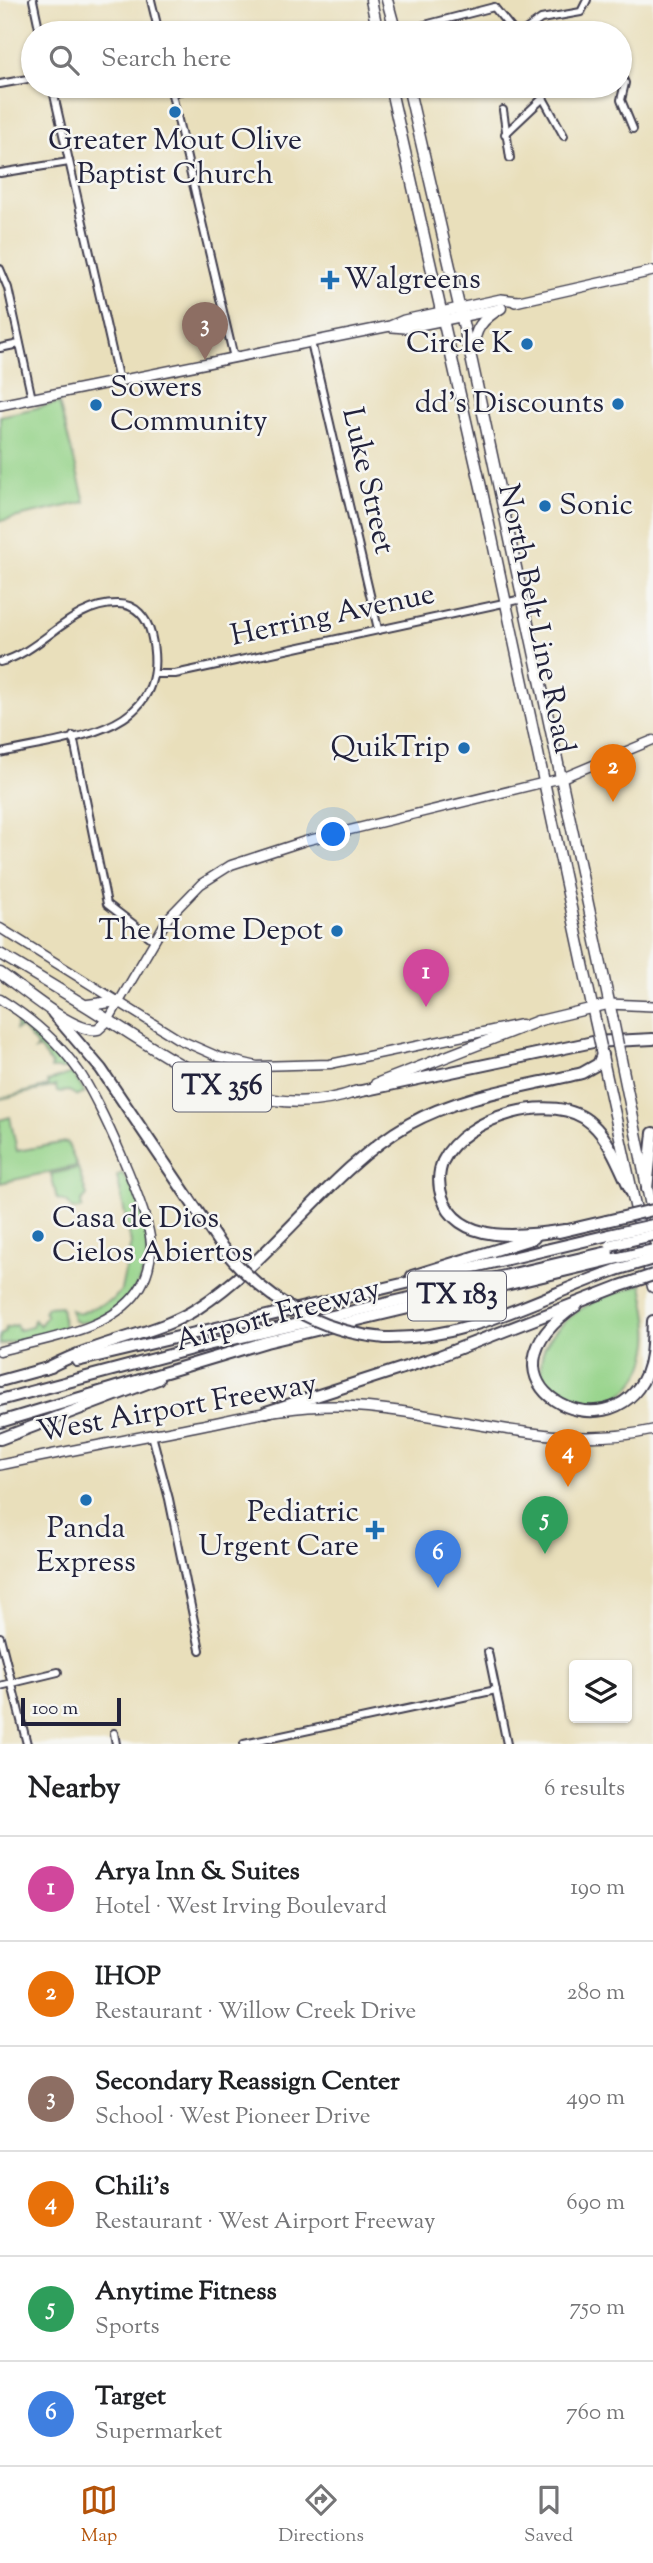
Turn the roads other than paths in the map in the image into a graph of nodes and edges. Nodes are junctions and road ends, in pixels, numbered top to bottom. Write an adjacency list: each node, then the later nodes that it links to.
1 (33, 0): 8 (street)
2 (151, 0): 9 (street)
3 (370, 0): 10 (main road)
4 (387, 0): 11 (main road)
5 (499, 0): 7 (street)
6 (587, 0): 14 (street)
7 (494, 7): 12 (street); 13 (street)
8 (37, 21)
9 (156, 21)
10 (375, 21)
11 (392, 21)
12 (441, 21)
13 (505, 21)
14 (538, 21)
15 (21, 80): 16 (street)
16 (0, 84)
17 (55, 98): 28 (street)
18 (173, 98): 41 (street)
19 (393, 98): 30 (main road, North Belt Line Road)
20 (411, 98): 29 (main road, North Belt Line Road)
21 (543, 98): 25 (street); 26 (street)
22 (621, 98): 24 (street)
23 (503, 110): 25 (street)
24 (633, 129)
25 (505, 134): 27 (street)
26 (564, 136)
27 (510, 158)
28 (69, 162): 31 (street); 43 (street)
29 (426, 164): 30 (main road); 36 (main road, North Belt Line Road)
30 (409, 165): 37 (main road, North Belt Line Road)
31 (0, 173)
32 (0, 269): 39 (street)
33 (653, 271): 34 (main road)
34 (518, 301): 35 (main road); 36 (main road)
35 (501, 308): 36 (main road); 42 (main road)
36 (460, 313): 37 (main road); 42 (main road, North Belt Line Road)
37 (443, 317): 38 (main road); 47 (main road, North Belt Line Road)
38 (312, 342): 41 (main road); 48 (street, Luke Street)
39 (19, 344): 40 (street); 44 (street)
40 (0, 348)
41 (234, 358): 43 (main road)
42 (472, 362): 46 (main road, North Belt Line Road)
43 (119, 381): 44 (main road)
44 (32, 399): 45 (main road)
45 (0, 405)
46 (522, 600): 47 (street, Herring Avenue); 54 (main road, North Belt Line Road)
47 (506, 603): 48 (street, Herring Avenue); 55 (main road, North Belt Line Road)
48 (378, 629): 50 (street, Herring Avenue)
49 (0, 662): 50 (street)
50 (154, 674): 51 (street)
51 (73, 736): 53 (street); 57 (street)
52 (653, 740): 54 (street)
53 (0, 753)
54 (562, 778): 55 (street); 62 (main road, North Belt Line Road)
55 (545, 783): 57 (street); 65 (main road, North Belt Line Road)
56 (0, 928): 61 (street)
57 (154, 940): 61 (street)
58 (0, 954): 63 (main road, TX 356)
59 (0, 973): 66 (main road)
60 (0, 999): 88 (street)
61 (118, 1001): 63 (main road); 67 (street); 68 (street)
62 (609, 1004): 64 (main road); 65 (main road); 73 (main road, North Belt Line Road, bridge)
63 (85, 1005): 67 (main road, TX 356)
64 (653, 1006)
65 (592, 1008): 68 (main road); 70 (main road, North Belt Line Road, bridge)
66 (53, 1013): 67 (main road); 81 (highway, bridge)
67 (108, 1019): 71 (main road, TX 356)
68 (538, 1021): 71 (main road)
69 (653, 1039): 71 (highway)
70 (601, 1051): 74 (main road, North Belt Line Road); 90 (highway)
71 (352, 1093)
72 (653, 1133): 73 (highway)
73 (647, 1189): 75 (main road, North Belt Line Road)
74 (632, 1193): 77 (highway); 84 (main road, North Belt Line Road)
75 (653, 1213): 77 (highway, bridge)
76 (653, 1225): 81 (highway, Airport Freeway / TX 183, bridge)
77 (565, 1230): 85 (highway)
78 (653, 1235): 81 (highway, bridge)
79 (653, 1241): 81 (highway)
80 (653, 1250): 81 (highway, Airport Freeway / TX 183, bridge)
81 (612, 1252): 82 (highway, bridge); 85 (highway, Airport Freeway / TX 183); 89 (highway, Airport Freeway / TX 183); 92 (highway); 93 (highway)
82 (653, 1259)
83 (653, 1275): 86 (highway, bridge)
84 (653, 1287)
85 (384, 1288): 90 (highway, Airport Freeway / TX 183)
86 (594, 1294): 87 (highway); 94 (highway)
87 (653, 1321)
88 (0, 1351)
89 (188, 1363): 95 (highway, Airport Freeway / TX 183); 98 (highway)
90 (45, 1369): 91 (highway, Airport Freeway / TX 183)
91 (0, 1381)
92 (0, 1393)
93 (0, 1401)
94 (266, 1412): 96 (main road, West Airport Freeway); 97 (main road, West Airport Freeway)
95 (0, 1422)
96 (653, 1430)
97 (152, 1434): 99 (main road, West Airport Freeway); 101 (street)
98 (0, 1439)
99 (0, 1465)
100 (0, 1637): 104 (street)
101 (200, 1650)
102 (488, 1652): 106 (street)
103 (58, 1672): 104 (street)
104 (13, 1683): 105 (street); 109 (street)
105 (0, 1686)
106 (496, 1690): 108 (street); 112 (street)
107 (114, 1733): 110 (street)
108 (267, 1741): 111 (street)
109 (27, 1744)
110 (116, 1744)
111 (244, 1744)
112 (507, 1744)

